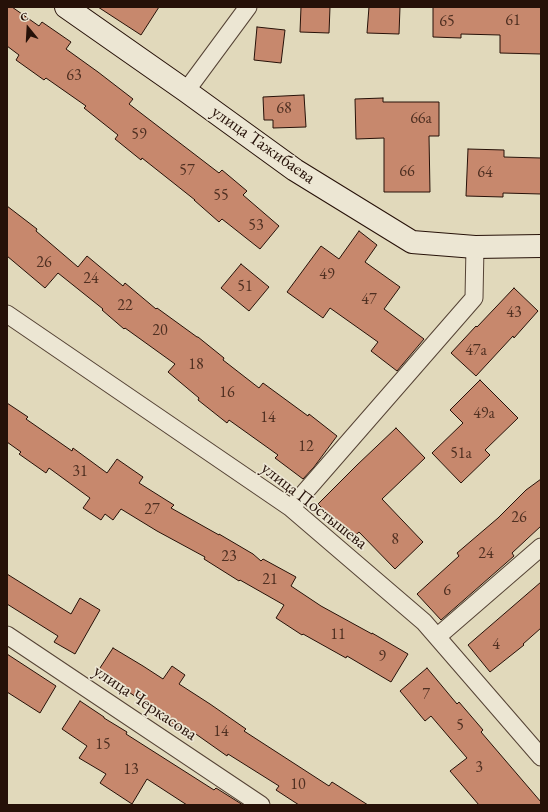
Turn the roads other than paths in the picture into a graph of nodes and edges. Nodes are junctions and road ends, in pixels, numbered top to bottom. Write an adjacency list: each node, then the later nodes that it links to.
1 (66, 7): 3 (street, улица Тажибаева)
2 (248, 7): 3 (street)
3 (186, 91): 5 (street, улица Тажибаева)
4 (541, 246): 5 (street, улица Тажибаева)
5 (475, 247): 7 (street)
6 (7, 314): 7 (street, улица Постышева)
7 (291, 508): 10 (street, улица Постышева)
8 (541, 547): 10 (street)
9 (7, 635): 12 (street, улица Черкасова)
10 (437, 637): 11 (street, улица Постышева)
11 (541, 757)
12 (261, 805)

